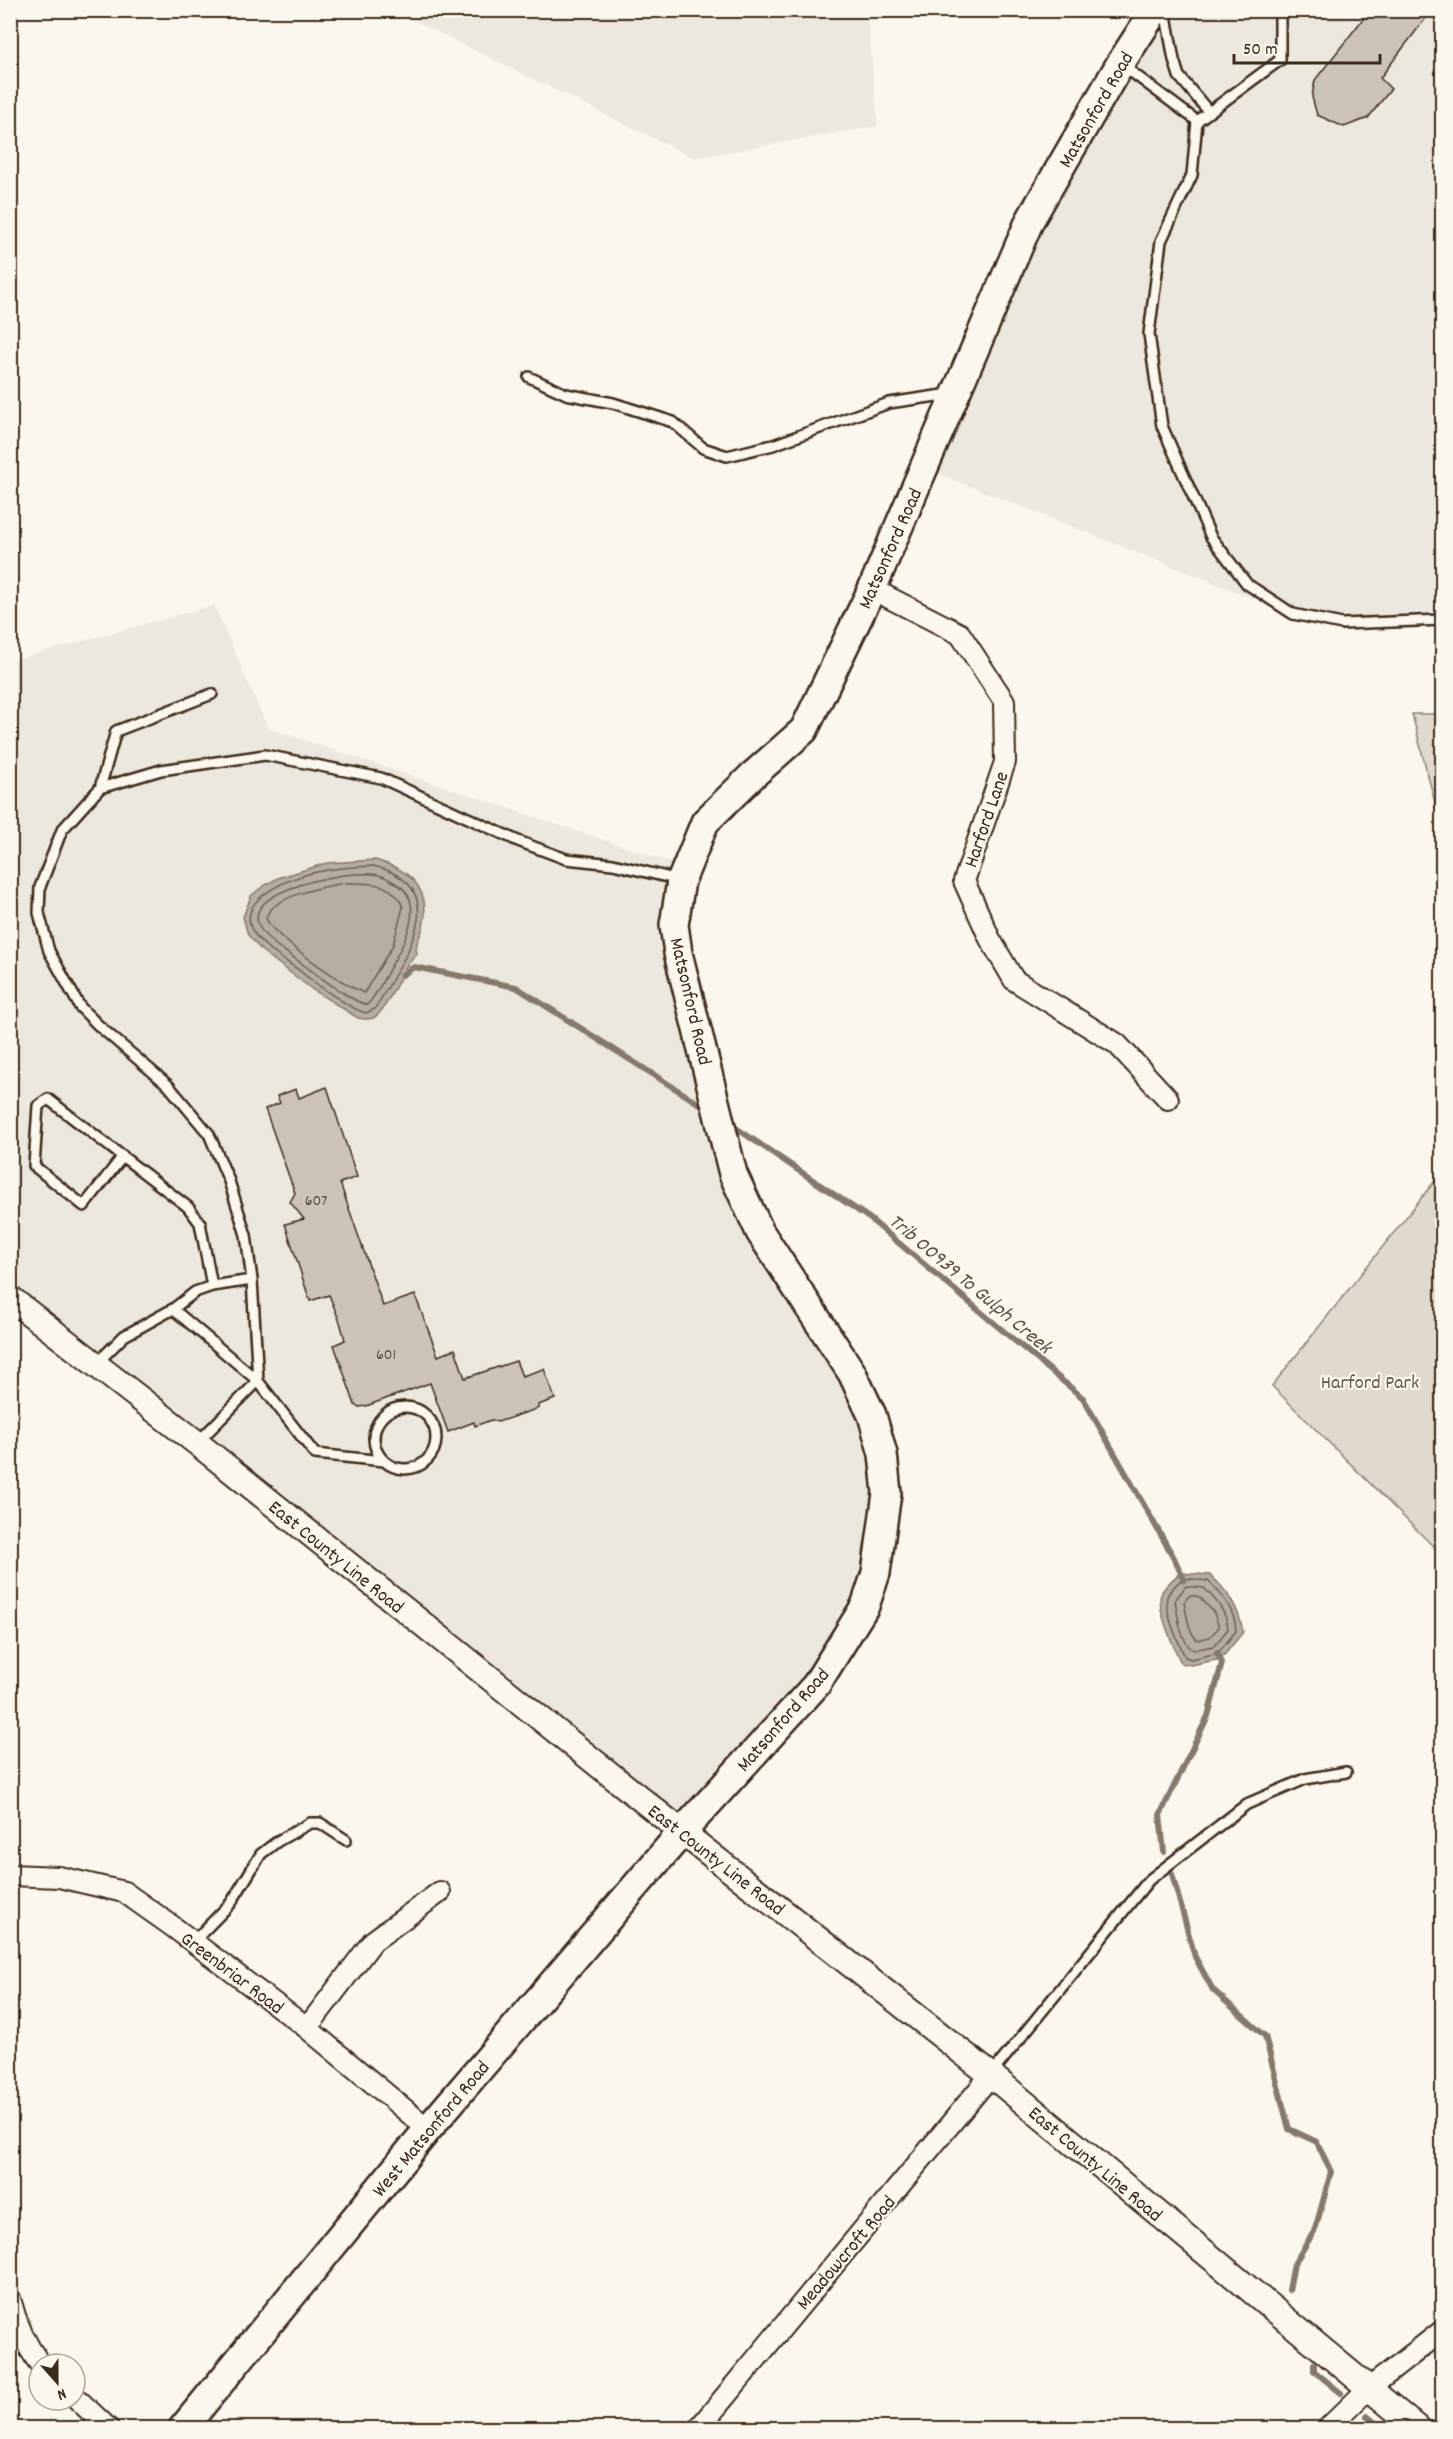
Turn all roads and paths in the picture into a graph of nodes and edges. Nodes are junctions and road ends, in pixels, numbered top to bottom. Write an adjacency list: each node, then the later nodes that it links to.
1 (1155, 10): 4 (main road, Matsonford Road)
2 (1165, 10): 5 (lane)
3 (1280, 10): 5 (lane)
4 (1120, 64): 6 (lane); 8 (main road, Matsonford Road)
5 (1209, 112): 6 (lane)
6 (1197, 121): 10 (lane)
7 (529, 377): 8 (lane)
8 (956, 394): 9 (main road, Matsonford Road)
9 (872, 589): 13 (main road, Matsonford Road); 14 (street, Harford Lane)
10 (1443, 620)
11 (212, 694): 12 (lane)
12 (100, 788): 13 (lane); 16 (lane)
13 (681, 881): 25 (main road, Matsonford Road)
14 (1168, 1100)
15 (123, 1156): 15 (lane); 17 (lane)
16 (252, 1280): 17 (lane); 21 (lane)
17 (212, 1286): 19 (lane)
18 (10, 1298): 20 (street, East County Line Road)
19 (173, 1309): 20 (lane); 21 (lane)
20 (96, 1365): 22 (street, East County Line Road)
21 (258, 1381): 22 (lane); 23 (lane)
22 (197, 1443): 25 (street, East County Line Road)
23 (384, 1461): 23 (lane)
24 (1346, 1772): 31 (lane)
25 (682, 1832): 31 (street, East County Line Road); 32 (main road, West Matsonford Road)
26 (346, 1840): 29 (lane)
27 (10, 1875): 29 (street, Greenbriar Road)
28 (440, 1892): 30 (street)
29 (193, 1942): 30 (street, Greenbriar Road)
30 (307, 2028): 32 (street, Greenbriar Road)
31 (991, 2075): 36 (street, East County Line Road); 40 (street, Meadowcroft Road)
32 (428, 2129): 39 (main road, West Matsonford Road)
33 (10, 2299): 35 (street)
34 (1443, 2331): 36 (street)
35 (31, 2352)
36 (1368, 2389): 41 (street); 42 (street, East County Line Road)
37 (87, 2408): 38 (street)
38 (108, 2428)
39 (183, 2428)
40 (699, 2428)
41 (1328, 2428)
42 (1417, 2428)

